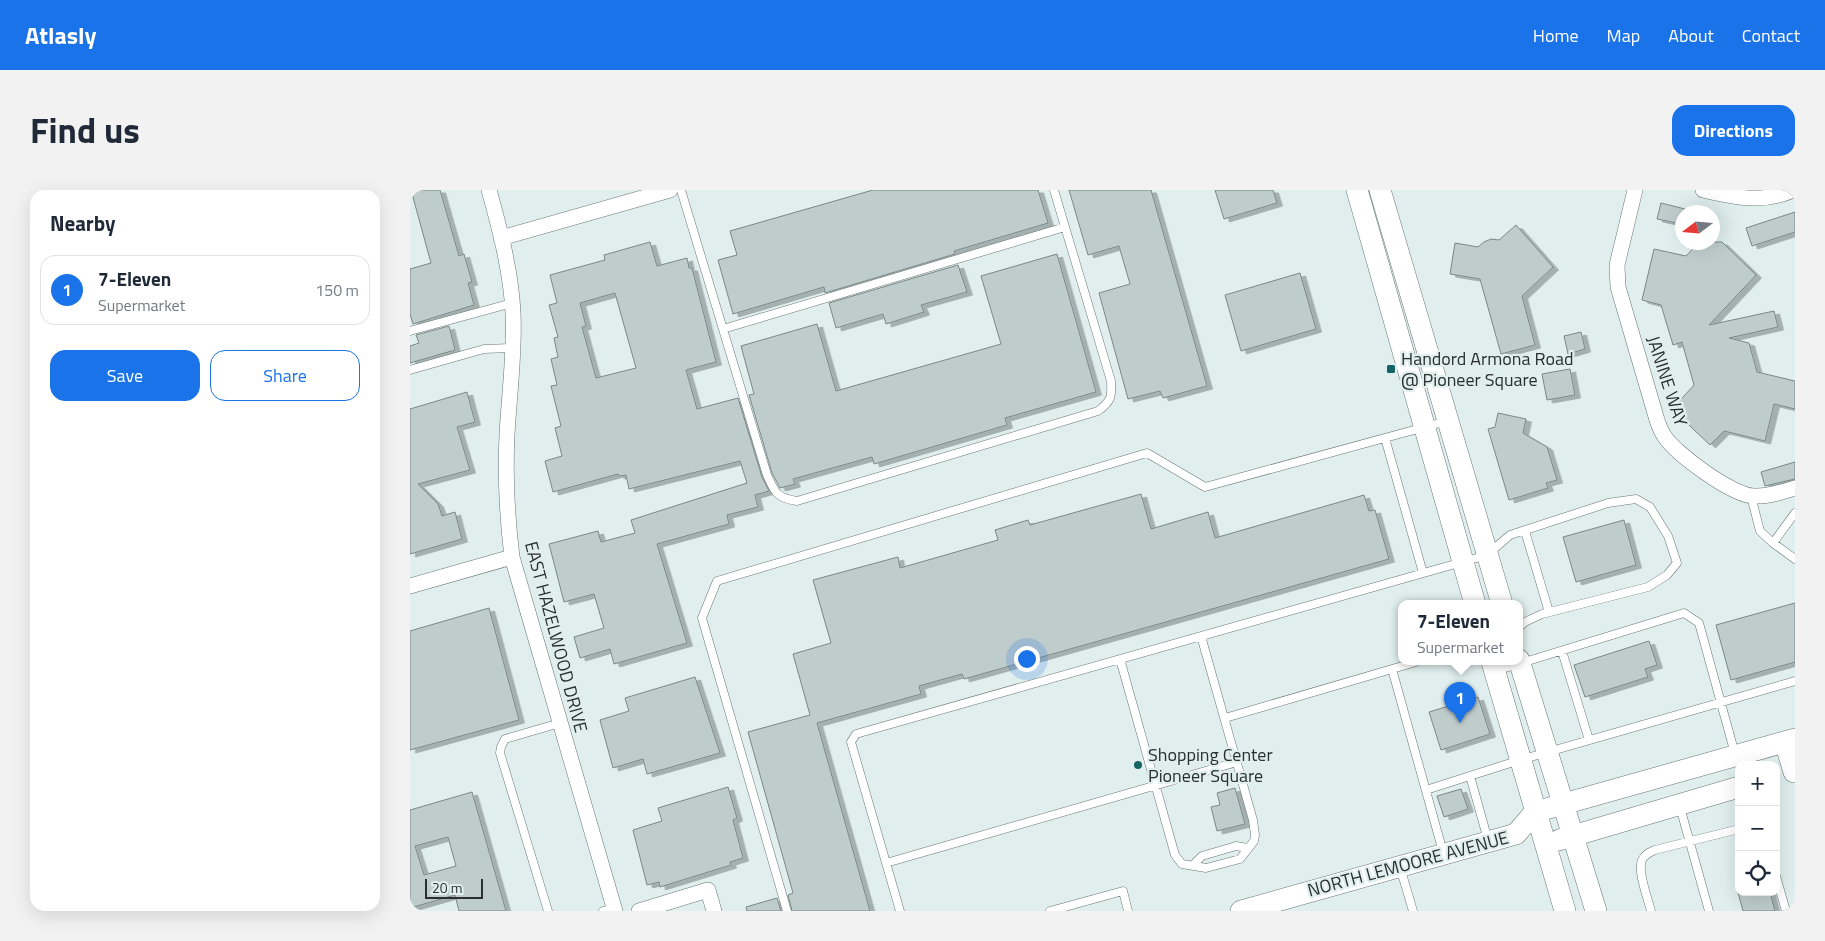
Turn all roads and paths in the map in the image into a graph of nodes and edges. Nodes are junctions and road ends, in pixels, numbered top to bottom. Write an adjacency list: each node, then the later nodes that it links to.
1 (488, 190): 11 (street, EAST HAZELWOOD DRIVE)
2 (670, 190): 11 (street)
3 (681, 190): 13 (lane)
4 (1054, 190): 10 (lane)
5 (1357, 190): 18 (main road)
6 (1380, 190): 17 (main road)
7 (1635, 190): 21 (street, JANINE WAY)
8 (1703, 190): 9 (street)
9 (1793, 190)
10 (1065, 227): 13 (lane); 13 (lane)
11 (502, 238): 12 (street, EAST HAZELWOOD DRIVE)
12 (512, 303): 14 (lane); 15 (street, EAST HAZELWOOD DRIVE)
13 (723, 329)
14 (410, 331)
15 (513, 348): 16 (lane); 26 (street, EAST HAZELWOOD DRIVE)
16 (410, 370)
17 (1447, 421): 18 (lane); 25 (main road)
18 (1425, 428): 19 (lane); 28 (main road)
19 (1385, 438): 29 (lane); 77 (lane)
20 (1795, 488): 21 (street, JANINE WAY)
21 (1752, 496): 24 (lane)
22 (1795, 512): 24 (lane)
23 (1525, 531): 25 (lane); 33 (lane); 33 (lane)
24 (1773, 543): 27 (lane)
25 (1487, 555): 28 (lane); 32 (main road)
26 (512, 557): 30 (street); 46 (street, EAST HAZELWOOD DRIVE)
27 (1795, 559)
28 (1463, 562): 29 (lane); 31 (main road)
29 (1423, 573): 35 (lane)
30 (410, 586)
31 (1474, 600)
32 (1501, 600)
33 (1549, 612): 34 (lane)
34 (1523, 624)
35 (1201, 636): 37 (lane); 45 (lane)
36 (1562, 651): 38 (lane); 44 (lane); 47 (lane)
37 (1120, 659): 55 (lane); 69 (lane)
38 (1523, 661)
39 (1406, 665): 42 (lane)
40 (1520, 665): 49 (main road)
41 (1493, 666): 51 (main road)
42 (1392, 669): 45 (lane); 57 (lane)
43 (1795, 681): 44 (lane)
44 (1722, 702): 47 (lane); 50 (lane)
45 (1225, 718): 52 (lane)
46 (560, 723): 73 (street, EAST HAZELWOOD DRIVE); 74 (lane)
47 (1589, 740): 49 (lane)
48 (1790, 741): 50 (main road); 53 (main road)
49 (1546, 752): 51 (lane); 58 (main road)
50 (1736, 756): 58 (main road)
51 (1520, 760): 54 (lane); 60 (main road)
52 (1237, 762): 55 (lane); 66 (lane)
53 (1790, 774)
54 (1470, 776): 57 (lane); 64 (lane)
55 (1156, 785): 69 (lane); 70 (lane)
56 (1735, 788): 59 (main road)
57 (1426, 790): 68 (lane)
58 (1560, 798): 60 (main road); 63 (main road)
59 (1679, 804): 63 (main road); 65 (lane)
60 (1535, 812): 62 (main road, NORTH LEMOORE AVENUE); 67 (main road)
61 (1735, 830): 65 (lane)
62 (1516, 834): 64 (main road, NORTH LEMOORE AVENUE); 67 (main road, NORTH LEMOORE AVENUE)
63 (1572, 836): 67 (main road); 84 (main road)
64 (1489, 842): 68 (main road, NORTH LEMOORE AVENUE)
65 (1689, 842): 85 (lane); 86 (lane)
66 (1248, 848): 70 (lane); 70 (lane)
67 (1547, 852): 83 (main road)
68 (1444, 854): 71 (main road, NORTH LEMOORE AVENUE)
69 (886, 863): 78 (lane)
70 (1192, 865)
71 (1400, 866): 81 (main road, NORTH LEMOORE AVENUE); 82 (lane)
72 (1780, 890): 87 (lane)
73 (611, 910)
74 (548, 911)
75 (639, 911): 76 (street)
76 (714, 911)
77 (787, 911)
78 (900, 911)
79 (1050, 911): 80 (lane)
80 (1128, 911)
81 (1241, 911)
82 (1413, 911)
83 (1565, 911)
84 (1596, 911)
85 (1651, 911)
86 (1709, 911)
87 (1786, 911)

